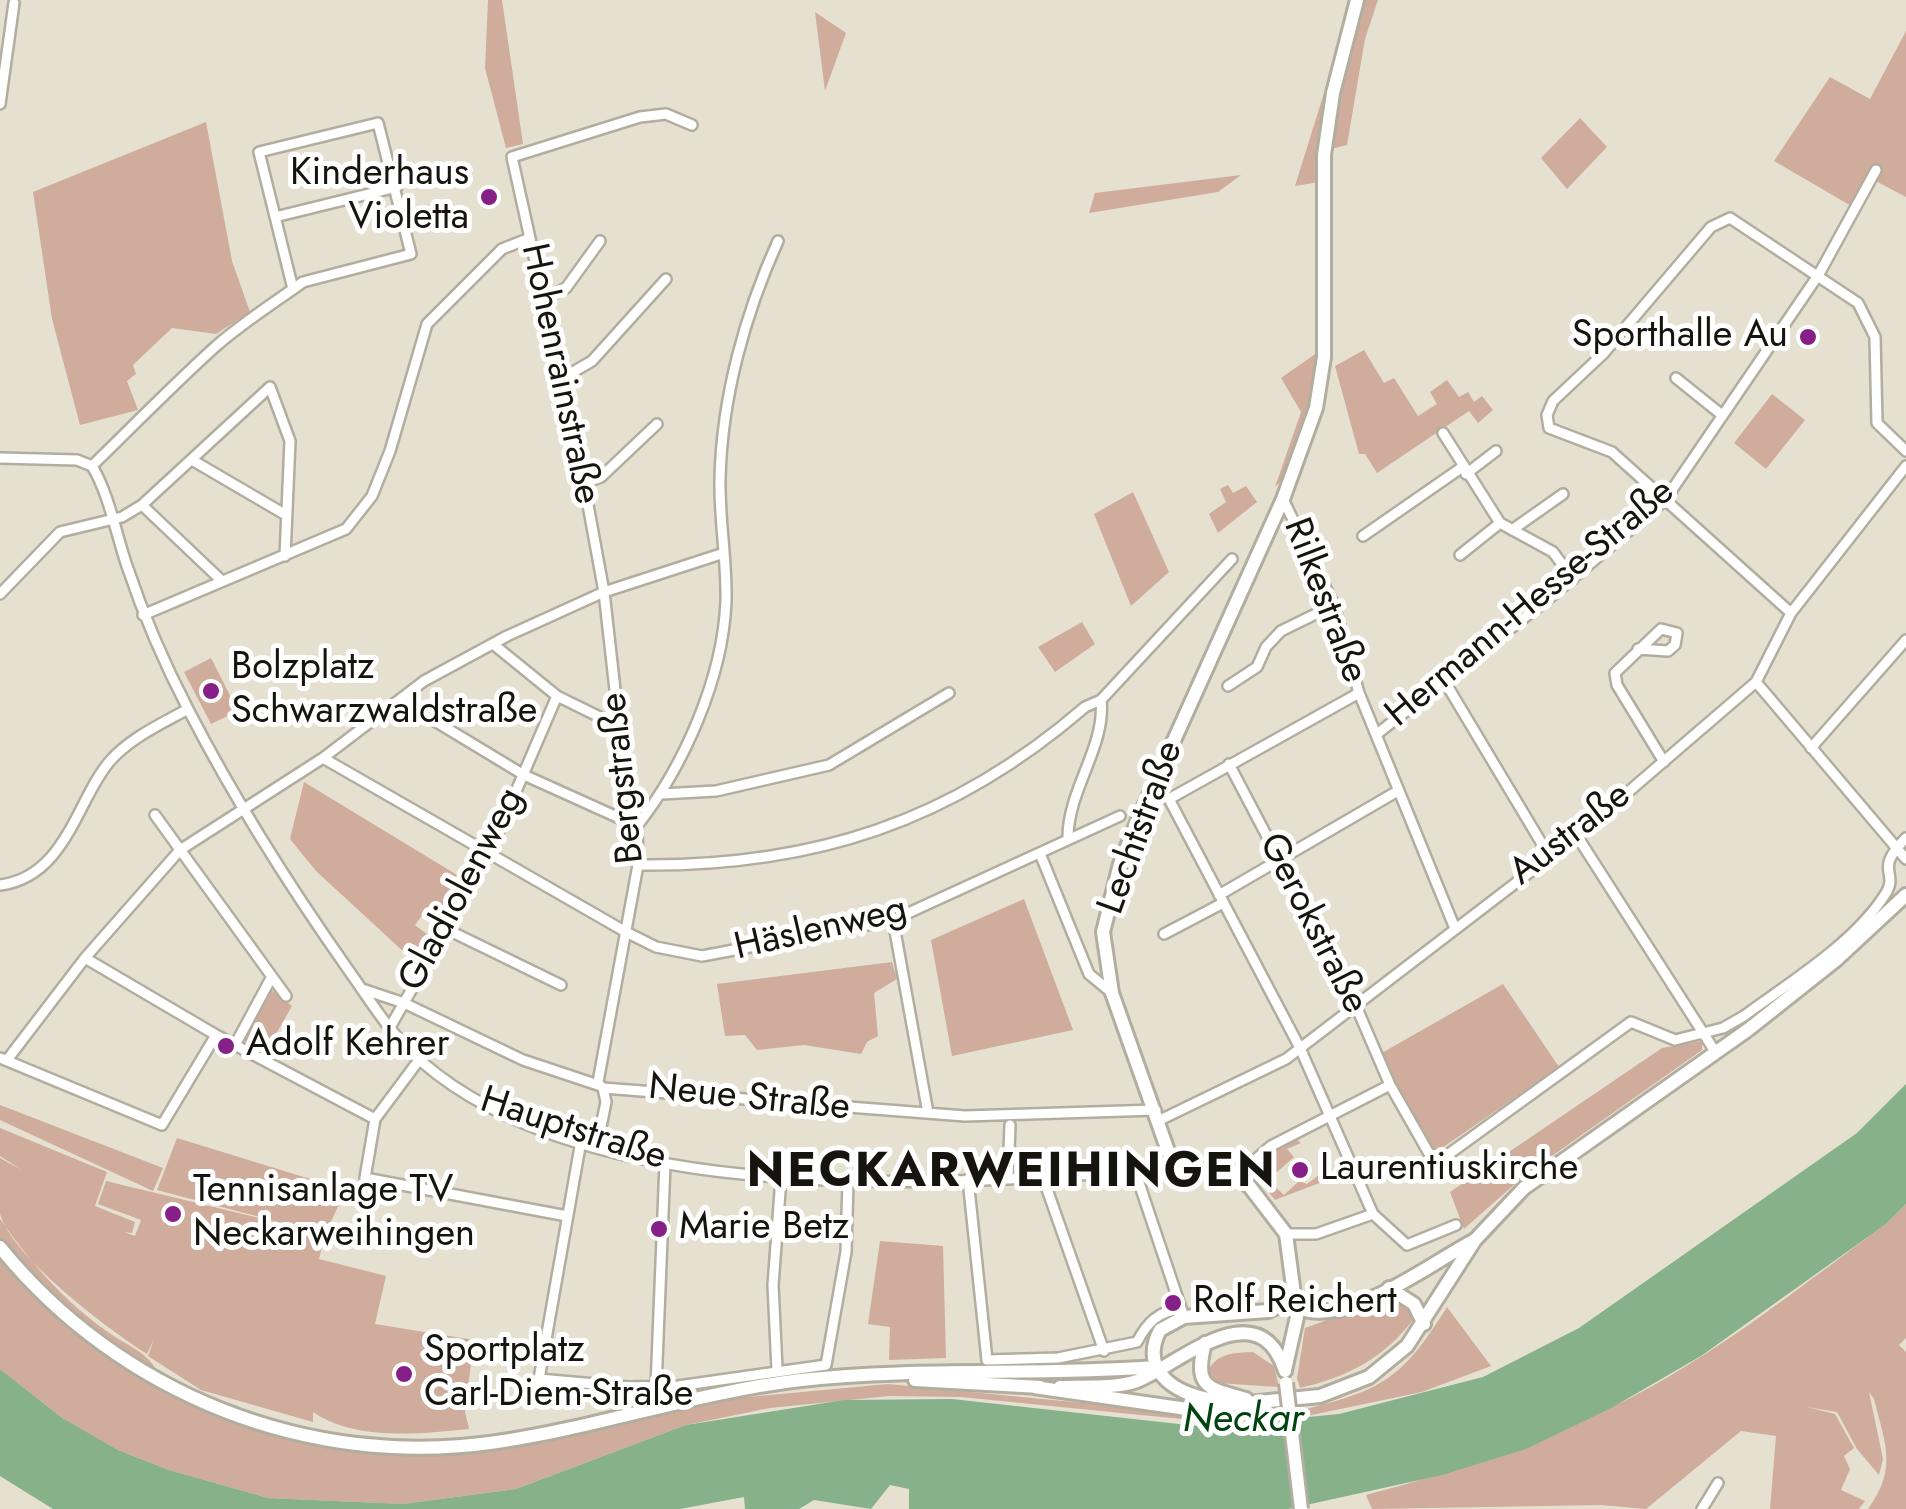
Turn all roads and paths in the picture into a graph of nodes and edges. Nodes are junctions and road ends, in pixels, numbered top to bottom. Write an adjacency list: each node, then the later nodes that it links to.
1 (1357, 0): 30 (main road, Lechtstraße)
2 (14, 3): 3 (street)
3 (3, 53): 4 (street)
4 (0, 104)
5 (692, 125): 9 (street, Hohenrainstraße)
6 (1876, 170): 12 (street, Hermann-Hesse-Straße)
7 (397, 187): 8 (street); 8 (street); 14 (street)
8 (275, 217): 14 (street)
9 (530, 238): 15 (street, Hohenrainstraße); 40 (street)
10 (778, 241): 38 (street)
11 (600, 242): 15 (street)
12 (1819, 274): 18 (street, Hermann-Hesse-Straße); 21 (street); 31 (street)
13 (666, 279): 17 (street)
14 (293, 289): 25 (street)
15 (546, 298): 17 (street, Hohenrainstraße)
16 (1676, 378): 18 (street)
17 (560, 380): 28 (street, Hohenrainstraße)
18 (1722, 415): 31 (street, Hermann-Hesse-Straße)
19 (656, 424): 28 (street)
20 (1443, 433): 27 (street)
21 (1906, 451)
22 (1496, 452): 27 (street)
23 (0, 458): 25 (street)
24 (192, 460): 32 (street); 33 (street); 33 (street)
25 (92, 466): 34 (street, Hauptstraße)
26 (1906, 466): 47 (street, Austraße)
27 (1464, 471): 35 (street); 37 (street)
28 (584, 483): 44 (street, Hohenrainstraße)
29 (1563, 494): 36 (street)
30 (1284, 499): 46 (street, Rilkestraße); 97 (main road, Lechtstraße)
31 (1665, 500): 42 (street, Hermann-Hesse-Straße); 47 (street)
32 (142, 505): 34 (street); 43 (street)
33 (286, 514): 40 (street)
34 (112, 519): 45 (street); 48 (street, Hauptstraße)
35 (1500, 523): 36 (street); 39 (street)
36 (1512, 530): 42 (street)
37 (1363, 536)
38 (724, 553): 44 (street); 69 (street)
39 (1460, 555)
40 (285, 556): 43 (street)
41 (1232, 559): 59 (street)
42 (1573, 578): 52 (street, Hermann-Hesse-Straße)
43 (221, 580): 48 (street)
44 (604, 592): 50 (street); 61 (street, Bergstraße)
45 (0, 594)
46 (1334, 605): 54 (street); 56 (street, Rilkestraße)
47 (1791, 613): 53 (street, Austraße)
48 (144, 615): 60 (street, Hauptstraße)
49 (1906, 640): 63 (street)
50 (493, 644): 57 (street); 58 (street)
51 (1638, 649): 65 (street)
52 (1446, 682): 62 (street, Hermann-Hesse-Straße); 80 (street)
53 (1756, 682): 63 (street); 65 (street, Austraße)
54 (1228, 686)
55 (949, 694): 69 (street)
56 (1359, 694): 62 (street, Rilkestraße); 66 (street)
57 (557, 696): 61 (street); 67 (street, Gladiolenweg)
58 (400, 700): 64 (street); 67 (street)
59 (1100, 700): 75 (street); 84 (street)
60 (188, 709): 70 (street, Hauptstraße); 85 (street)
61 (620, 726): 73 (street, Bergstraße)
62 (1377, 734): 68 (street, Rilkestraße)
63 (1811, 748): 77 (street)
64 (323, 758): 70 (street); 79 (street, Häslenweg)
65 (1664, 762): 74 (street, Austraße)
66 (1229, 764): 83 (street, Gerokstraße); 87 (street)
67 (524, 775): 73 (street); 79 (street, Gladiolenweg)
68 (1396, 792): 83 (street); 89 (street, Rilkestraße)
69 (662, 794): 73 (street)
70 (241, 811): 78 (street); 96 (street, Hauptstraße)
71 (155, 815): 78 (street)
72 (1120, 816): 75 (street, Häslenweg)
73 (637, 826): 84 (street, Bergstraße)
74 (1577, 836): 80 (street, Austraße); 102 (street)
75 (1068, 837): 81 (street, Häslenweg)
76 (1906, 838): 77 (street)
77 (1897, 848): 82 (street); 102 (street)
78 (180, 850): 93 (street); 94 (street)
79 (490, 854): 90 (street, Gladiolenweg); 91 (street, Häslenweg)
80 (1548, 854): 89 (street, Austraße)
81 (1041, 856): 88 (street, Häslenweg); 97 (street)
82 (1906, 859)
83 (1280, 861): 87 (street); 100 (street, Gerokstraße)
84 (638, 865): 91 (street, Bergstraße)
85 (0, 886)
86 (1906, 895): 106 (main road)
87 (1222, 899): 92 (street); 105 (street)
88 (893, 920): 91 (street, Häslenweg); 111 (street)
89 (1454, 926): 100 (street, Austraße)
90 (448, 930): 95 (street); 99 (street, Gladiolenweg)
91 (626, 932): 109 (street, Bergstraße)
92 (1164, 934)
93 (85, 958): 103 (street); 107 (street)
94 (270, 980): 98 (street); 104 (street)
95 (561, 985)
96 (362, 989): 99 (street, Neue Straße); 101 (street, Hauptstraße)
97 (1112, 993): 112 (main road, Lechtstraße)
98 (286, 996)
99 (404, 1002): 101 (street, Gladiolenweg); 109 (street, Neue Straße)
100 (1356, 1006): 105 (street, Austraße); 110 (street, Gerokstraße)
101 (389, 1029): 108 (street, Hauptstraße)
102 (1705, 1033): 106 (street); 110 (street, Gerokstraße)
103 (216, 1035): 104 (street); 107 (street)
104 (235, 1045): 114 (street)
105 (1300, 1048): 112 (street, Austraße); 113 (street)
106 (1716, 1053): 131 (main road)
107 (3, 1059)
108 (419, 1060): 114 (street); 116 (street, Hauptstraße)
109 (600, 1085): 111 (street, Neue Straße); 117 (street, Bergstraße)
110 (1390, 1085): 113 (street)
111 (928, 1113): 112 (street, Neue Straße)
112 (1158, 1115): 119 (main road, Lechtstraße)
113 (1330, 1115): 122 (street); 127 (street)
114 (375, 1119): 128 (street)
115 (1010, 1125): 124 (street)
116 (581, 1141): 117 (street, Hauptstraße); 128 (street)
117 (597, 1146): 118 (street, Hauptstraße)
118 (665, 1164): 123 (street, Hauptstraße); 143 (street)
119 (1174, 1168): 120 (street, Hauptstraße); 122 (main road, Hauptstraße)
120 (1135, 1171): 121 (street, Hauptstraße); 135 (street)
121 (1042, 1175): 124 (street, Hauptstraße); 138 (street)
122 (1238, 1175): 130 (main road)
123 (781, 1178): 126 (street, Hauptstraße); 140 (street)
124 (1008, 1178): 125 (street, Hauptstraße)
125 (968, 1179): 126 (street, Hauptstraße); 138 (street)
126 (848, 1181): 140 (street)
127 (1373, 1214): 129 (street); 130 (street)
128 (566, 1216): 143 (street)
129 (1456, 1224)
130 (1286, 1234): 134 (main road)
131 (1475, 1240): 133 (main road); 136 (main road)
132 (0, 1247): 142 (main road)
133 (1389, 1288): 134 (main road); 136 (main road)
134 (1297, 1303): 135 (main road); 141 (main road)
135 (1186, 1314): 138 (street); 139 (main road)
136 (1424, 1324): 145 (main road)
137 (1205, 1343): 139 (main road); 141 (main road); 145 (main road)
138 (1104, 1351)
139 (1156, 1367): 142 (main road); 144 (main road); 145 (main road)
140 (777, 1368): 143 (street)
141 (1284, 1370): 147 (main road, bridge)
142 (884, 1376): 144 (main road)
143 (656, 1387)
144 (1034, 1387): 145 (main road)
145 (1252, 1401)
146 (1718, 1483): 148 (street)
147 (1301, 1509)
148 (1702, 1509)

